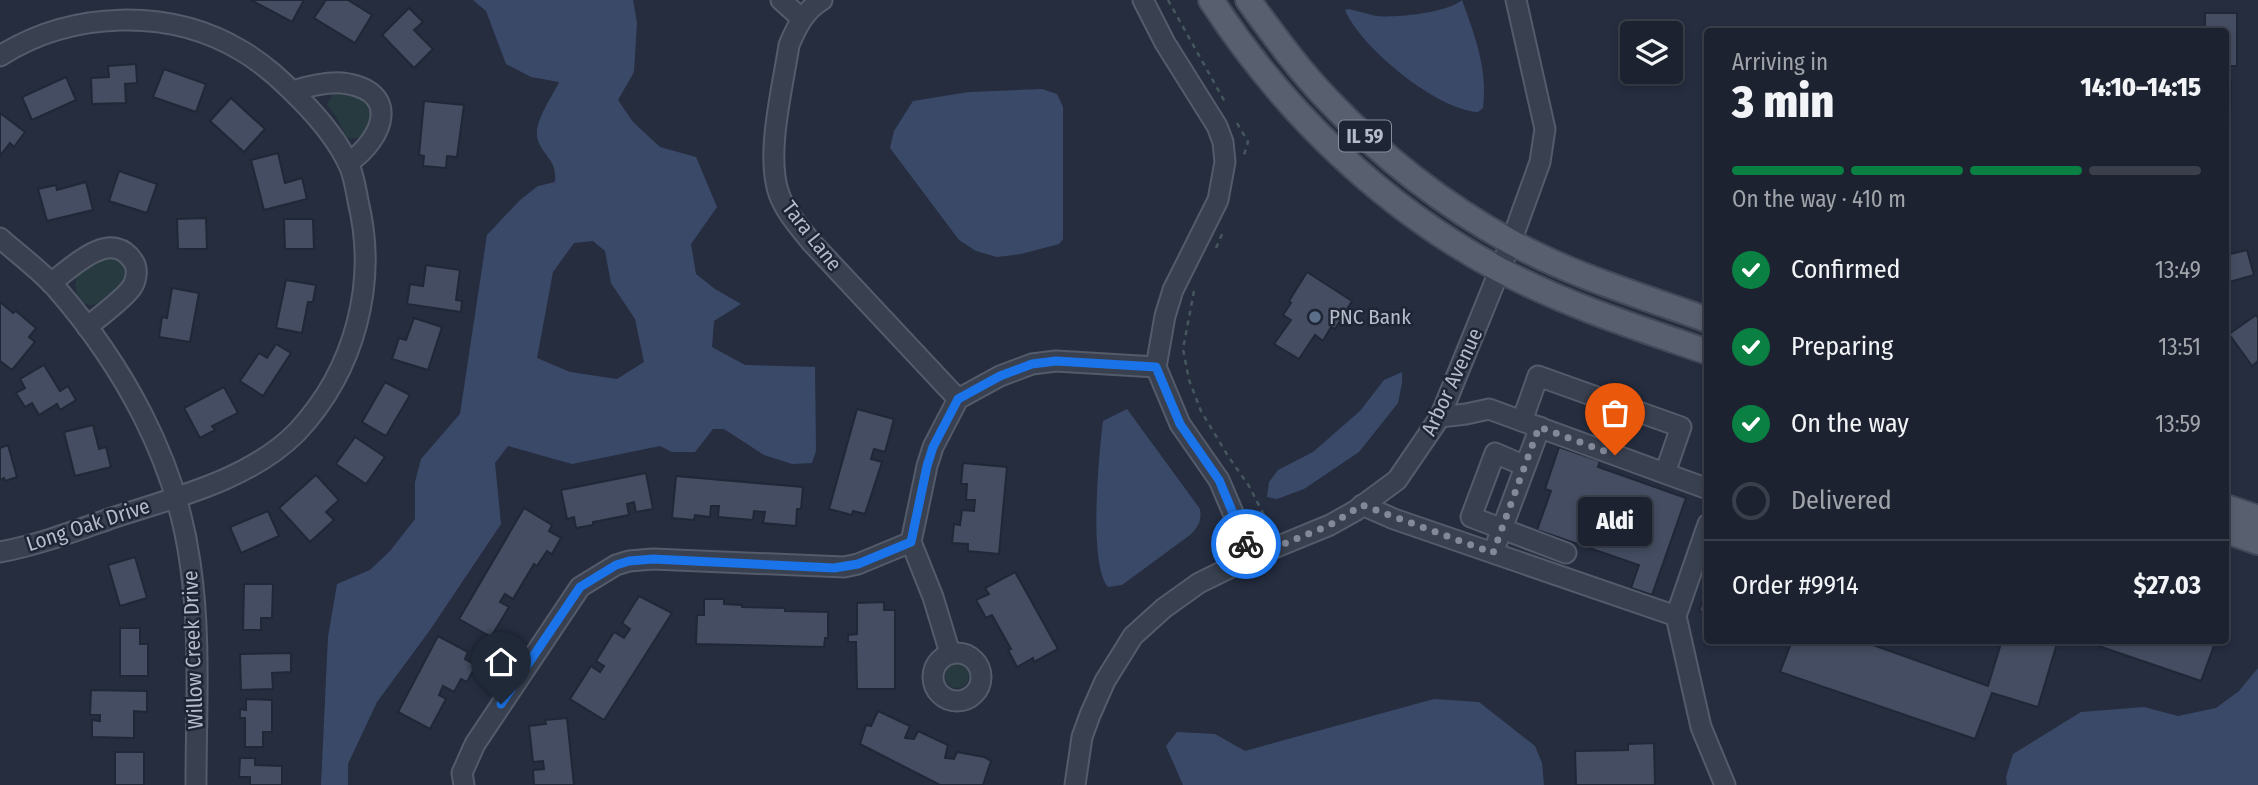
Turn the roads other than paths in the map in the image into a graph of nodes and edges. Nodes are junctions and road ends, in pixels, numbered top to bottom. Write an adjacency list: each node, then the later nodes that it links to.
1 (781, 0): 7 (street)
2 (822, 0): 7 (street, Tara Lane)
3 (1143, 0): 18 (street)
4 (1210, 0): 13 (main road, IL 59)
5 (1248, 0): 12 (main road, IL 59)
6 (1516, 0): 12 (street, Arbor Avenue)
7 (802, 19): 19 (street, Tara Lane)
8 (0, 56): 9 (street, Long Oak Drive)
9 (293, 91): 10 (street, Long Oak Drive); 10 (street)
10 (348, 163): 25 (street, Long Oak Drive)
11 (0, 239): 14 (street, Willow Creek Drive)
12 (1511, 242): 13 (street, Arbor Avenue); 15 (main road, IL 59)
13 (1500, 270): 17 (main road, IL 59); 20 (street, Arbor Avenue)
14 (51, 284): 16 (street, Willow Creek Drive); 16 (street)
15 (1704, 319)
16 (87, 327): 25 (street, Willow Creek Drive)
17 (1704, 351)
18 (1156, 367): 19 (street); 37 (street)
19 (958, 399): 32 (street)
20 (1440, 417): 21 (street); 26 (street, Arbor Avenue)
21 (1531, 424): 22 (street); 23 (street); 23 (street)
22 (1525, 466): 29 (street); 29 (street)
23 (1665, 473): 24 (street)
24 (1704, 488)
25 (176, 497): 34 (street, Long Oak Drive); 40 (street, Willow Creek Drive)
26 (1362, 505): 35 (street); 37 (street, Arbor Avenue)
27 (2229, 508): 28 (main road)
28 (2258, 518)
29 (1502, 530): 35 (street); 36 (street)
30 (2229, 532): 33 (main road)
31 (1704, 536): 38 (street)
32 (911, 542): 39 (street); 41 (street)
33 (2258, 542)
34 (0, 552)
35 (1493, 553): 38 (street)
36 (1566, 553)
37 (1252, 557): 42 (street, Arbor Avenue)
38 (1676, 616): 43 (street)
39 (950, 653)
40 (196, 785)
41 (464, 785)
42 (1075, 785)
43 (1725, 785)

